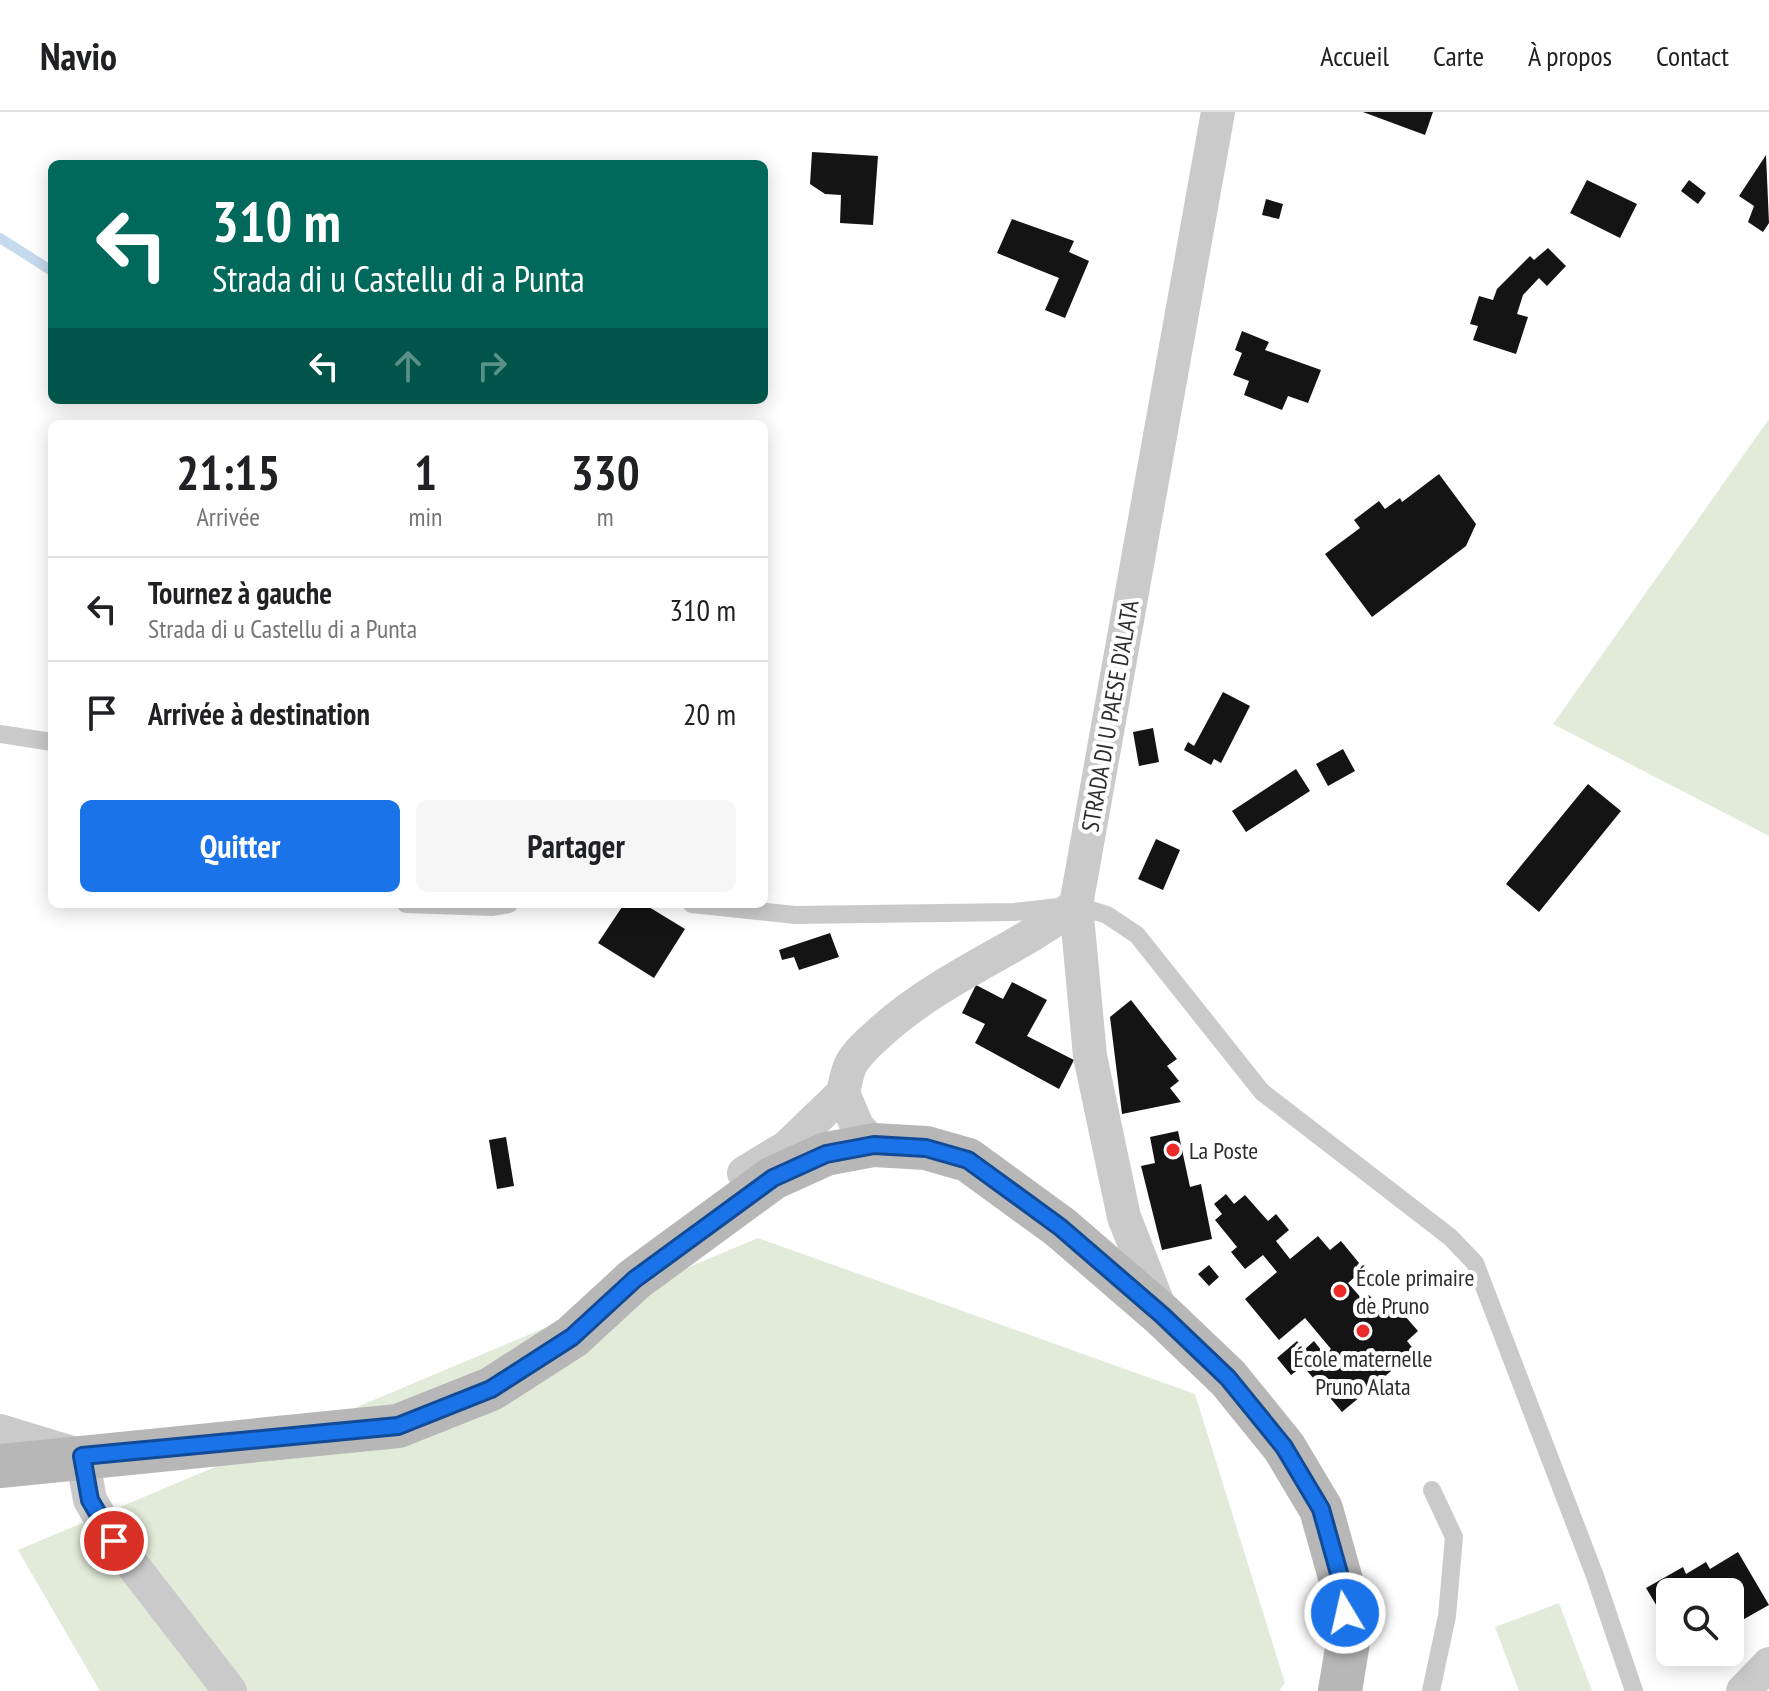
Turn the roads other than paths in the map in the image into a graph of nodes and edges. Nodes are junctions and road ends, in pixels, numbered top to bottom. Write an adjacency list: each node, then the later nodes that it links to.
1 (1218, 112): 4 (street, STRADA DI U PAESE D'ALATA)
2 (0, 734): 3 (lane)
3 (48, 741)
4 (1076, 905): 5 (lane); 6 (street); 9 (street, STRADA DI U PAESE D'ALATA); 18 (lane)
5 (729, 908)
6 (843, 1093): 7 (street); 8 (street)
7 (874, 1145): 8 (street); 9 (street)
8 (726, 1209): 11 (street)
9 (1162, 1315): 16 (street)
10 (0, 1431): 11 (street)
11 (82, 1456): 12 (street); 15 (street)
12 (0, 1466)
13 (1432, 1490): 17 (lane)
14 (1769, 1664): 19 (street)
15 (230, 1691)
16 (1340, 1691)
17 (1431, 1691)
18 (1634, 1691)
19 (1743, 1691)

